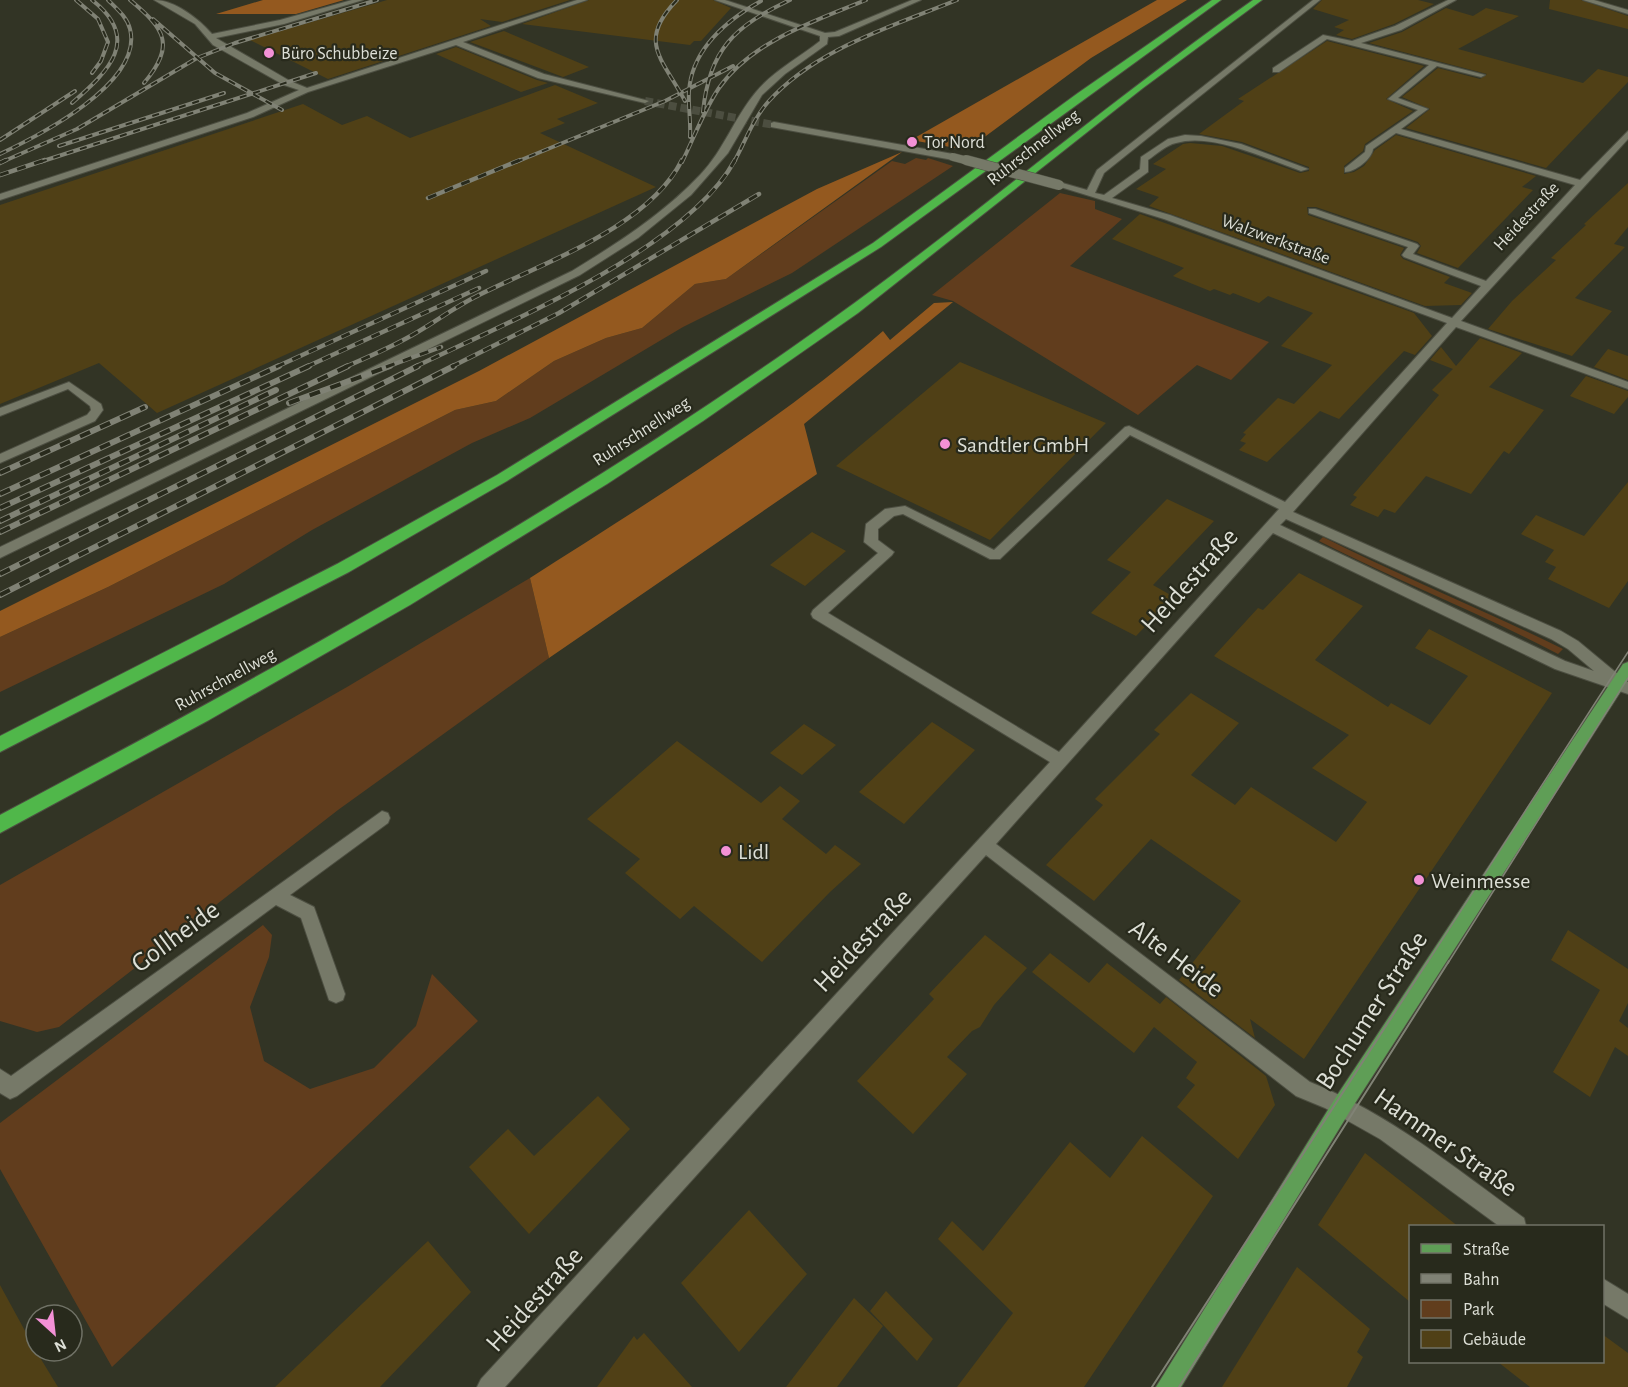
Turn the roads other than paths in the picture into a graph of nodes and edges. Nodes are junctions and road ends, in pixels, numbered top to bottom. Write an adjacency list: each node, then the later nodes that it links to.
1 (157, 0): 13 (street)
2 (360, 0): 13 (street)
3 (584, 0): 14 (street)
4 (718, 0): 12 (street)
5 (918, 0): 12 (street)
6 (1217, 0): 40 (highway, Ruhrschnellweg)
7 (1258, 0): 43 (highway, Ruhrschnellweg)
8 (1317, 0): 27 (street)
9 (1453, 0): 15 (street)
10 (1586, 0): 11 (street)
11 (1628, 12)
12 (824, 35): 38 (street)
13 (210, 37): 19 (street)
14 (456, 42): 19 (street); 20 (street)
15 (1354, 43): 16 (street); 17 (street)
16 (1436, 63): 18 (street); 22 (street)
17 (1276, 70)
18 (1481, 75)
19 (306, 90): 28 (street)
20 (645, 101)
21 (774, 125): 27 (street, Walzwerkstraße, bridge)
22 (1396, 130): 25 (street); 26 (street)
23 (1628, 134): 26 (street, Heidestraße)
24 (1304, 169): 29 (street)
25 (1348, 170)
26 (1582, 184): 31 (street, Heidestraße)
27 (1090, 193): 29 (street, Walzwerkstraße)
28 (0, 197)
29 (1106, 198): 32 (street, Walzwerkstraße)
30 (1312, 211): 31 (street)
31 (1488, 285): 32 (street, Heidestraße)
32 (1455, 322): 33 (street, Walzwerkstraße); 36 (street, Heidestraße)
33 (1628, 386)
34 (0, 412): 35 (street)
35 (0, 459)
36 (1286, 511): 37 (street, Heidestraße); 39 (street); 41 (street)
37 (1272, 527): 39 (street, Heidestraße); 41 (street, Heidestraße)
38 (0, 553)
39 (1625, 680): 48 (main road, Bochumer Straße)
40 (0, 745)
41 (1061, 761): 44 (street, Heidestraße)
42 (382, 818): 45 (street, Gollheide)
43 (0, 825)
44 (985, 845): 48 (street, Alte Heide); 52 (street, Heidestraße)
45 (275, 896): 46 (street); 47 (street, Gollheide)
46 (336, 994)
47 (0, 1079)
48 (1343, 1104): 49 (street, Hammer Straße); 53 (main road, Bochumer Straße)
49 (1513, 1225)
50 (1604, 1290): 51 (street)
51 (1628, 1308)
52 (489, 1387)
53 (1168, 1387)

